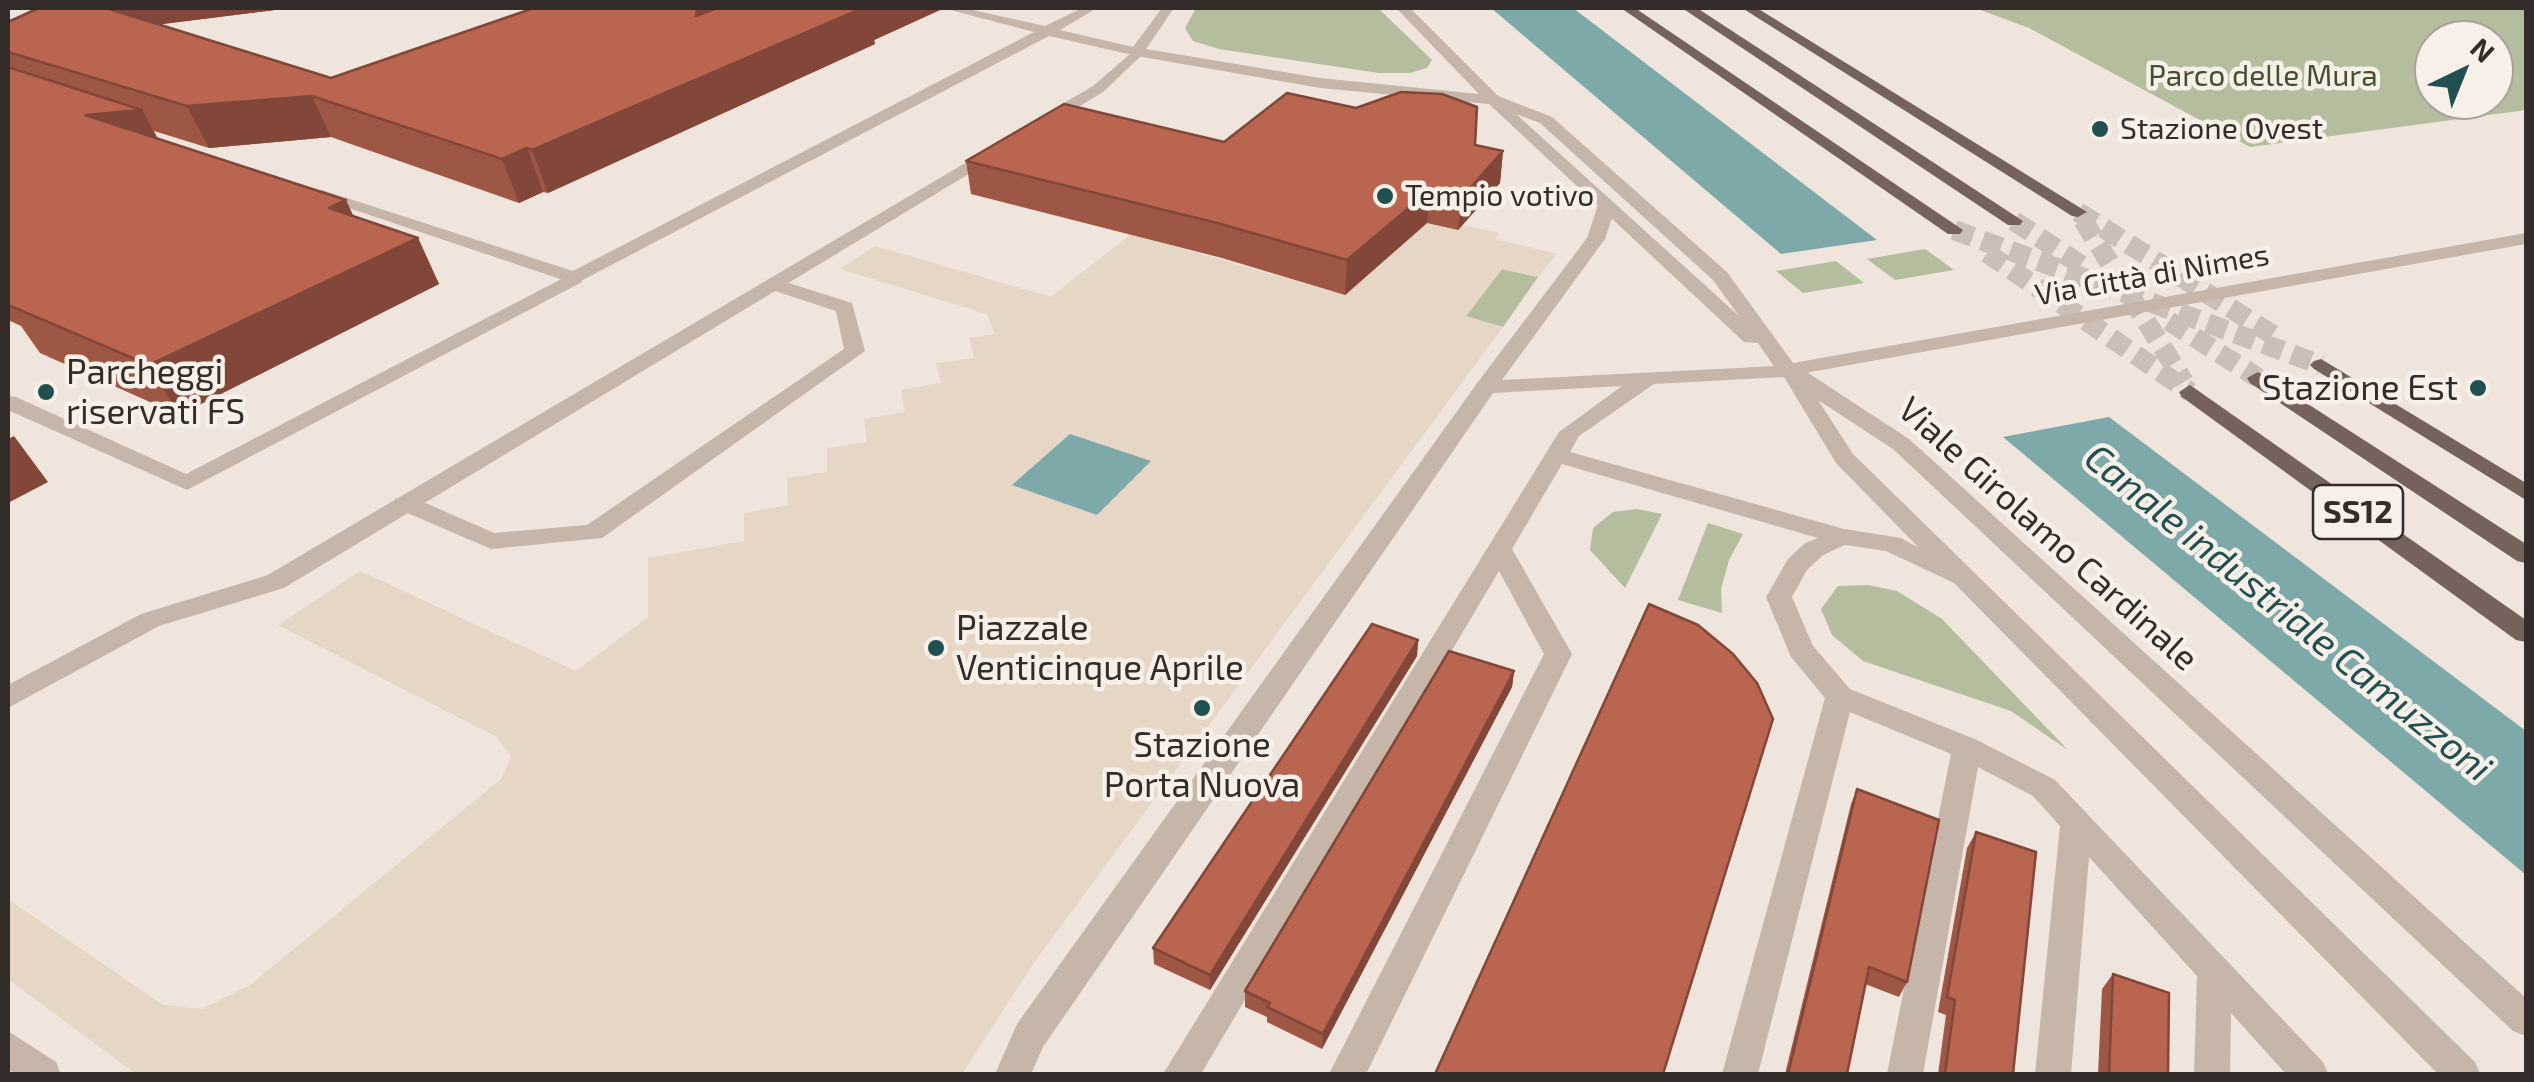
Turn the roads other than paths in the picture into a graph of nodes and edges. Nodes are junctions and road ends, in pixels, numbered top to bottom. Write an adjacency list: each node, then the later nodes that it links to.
1 (950, 8): 9 (street)
2 (1091, 8): 9 (street)
3 (1168, 8): 10 (street)
4 (1404, 8): 11 (street)
5 (1627, 8): 18 (main road)
6 (1689, 8): 17 (main road)
7 (1748, 8): 16 (main road)
8 (1031, 10): 9 (street)
9 (1046, 30): 10 (street); 20 (street)
10 (1137, 52): 11 (street); 12 (street)
11 (1495, 100): 15 (street); 23 (street)
12 (1031, 129)
13 (1015, 139): 21 (street)
14 (290, 185): 20 (street)
15 (1608, 205): 23 (street); 26 (street)
16 (2078, 212)
17 (2014, 221)
18 (1954, 230)
19 (2526, 239): 23 (street, Via Città di Nimes)
20 (574, 278): 28 (street)
21 (772, 284): 31 (street); 31 (street)
22 (2321, 365): 30 (main road)
23 (1788, 370): 24 (street, Via Città di Nimes); 35 (street); 42 (street, Viale Girolamo Cardinale)
24 (1648, 378): 26 (street, Via Città di Nimes); 29 (street)
25 (2258, 378): 34 (main road)
26 (1486, 387): 45 (street)
27 (2190, 392): 36 (main road, SS12)
28 (8, 402)
29 (1556, 455): 32 (street); 33 (street)
30 (2526, 493)
31 (404, 504): 38 (street)
32 (1843, 537): 35 (street); 37 (street)
33 (1499, 549): 46 (street); 47 (street)
34 (2526, 555)
35 (1970, 584): 53 (street)
36 (2526, 633)
37 (1840, 696): 39 (street); 48 (street)
38 (8, 698)
39 (1967, 748): 40 (street); 49 (street)
40 (2076, 822): 41 (street); 50 (street)
41 (2214, 971): 51 (street); 52 (street)
42 (2526, 1020)
43 (8, 1048): 44 (street)
44 (43, 1074)
45 (1013, 1074)
46 (1180, 1074)
47 (1346, 1074)
48 (1740, 1074)
49 (1905, 1074)
50 (2054, 1074)
51 (2212, 1074)
52 (2310, 1074)
53 (2462, 1074)

